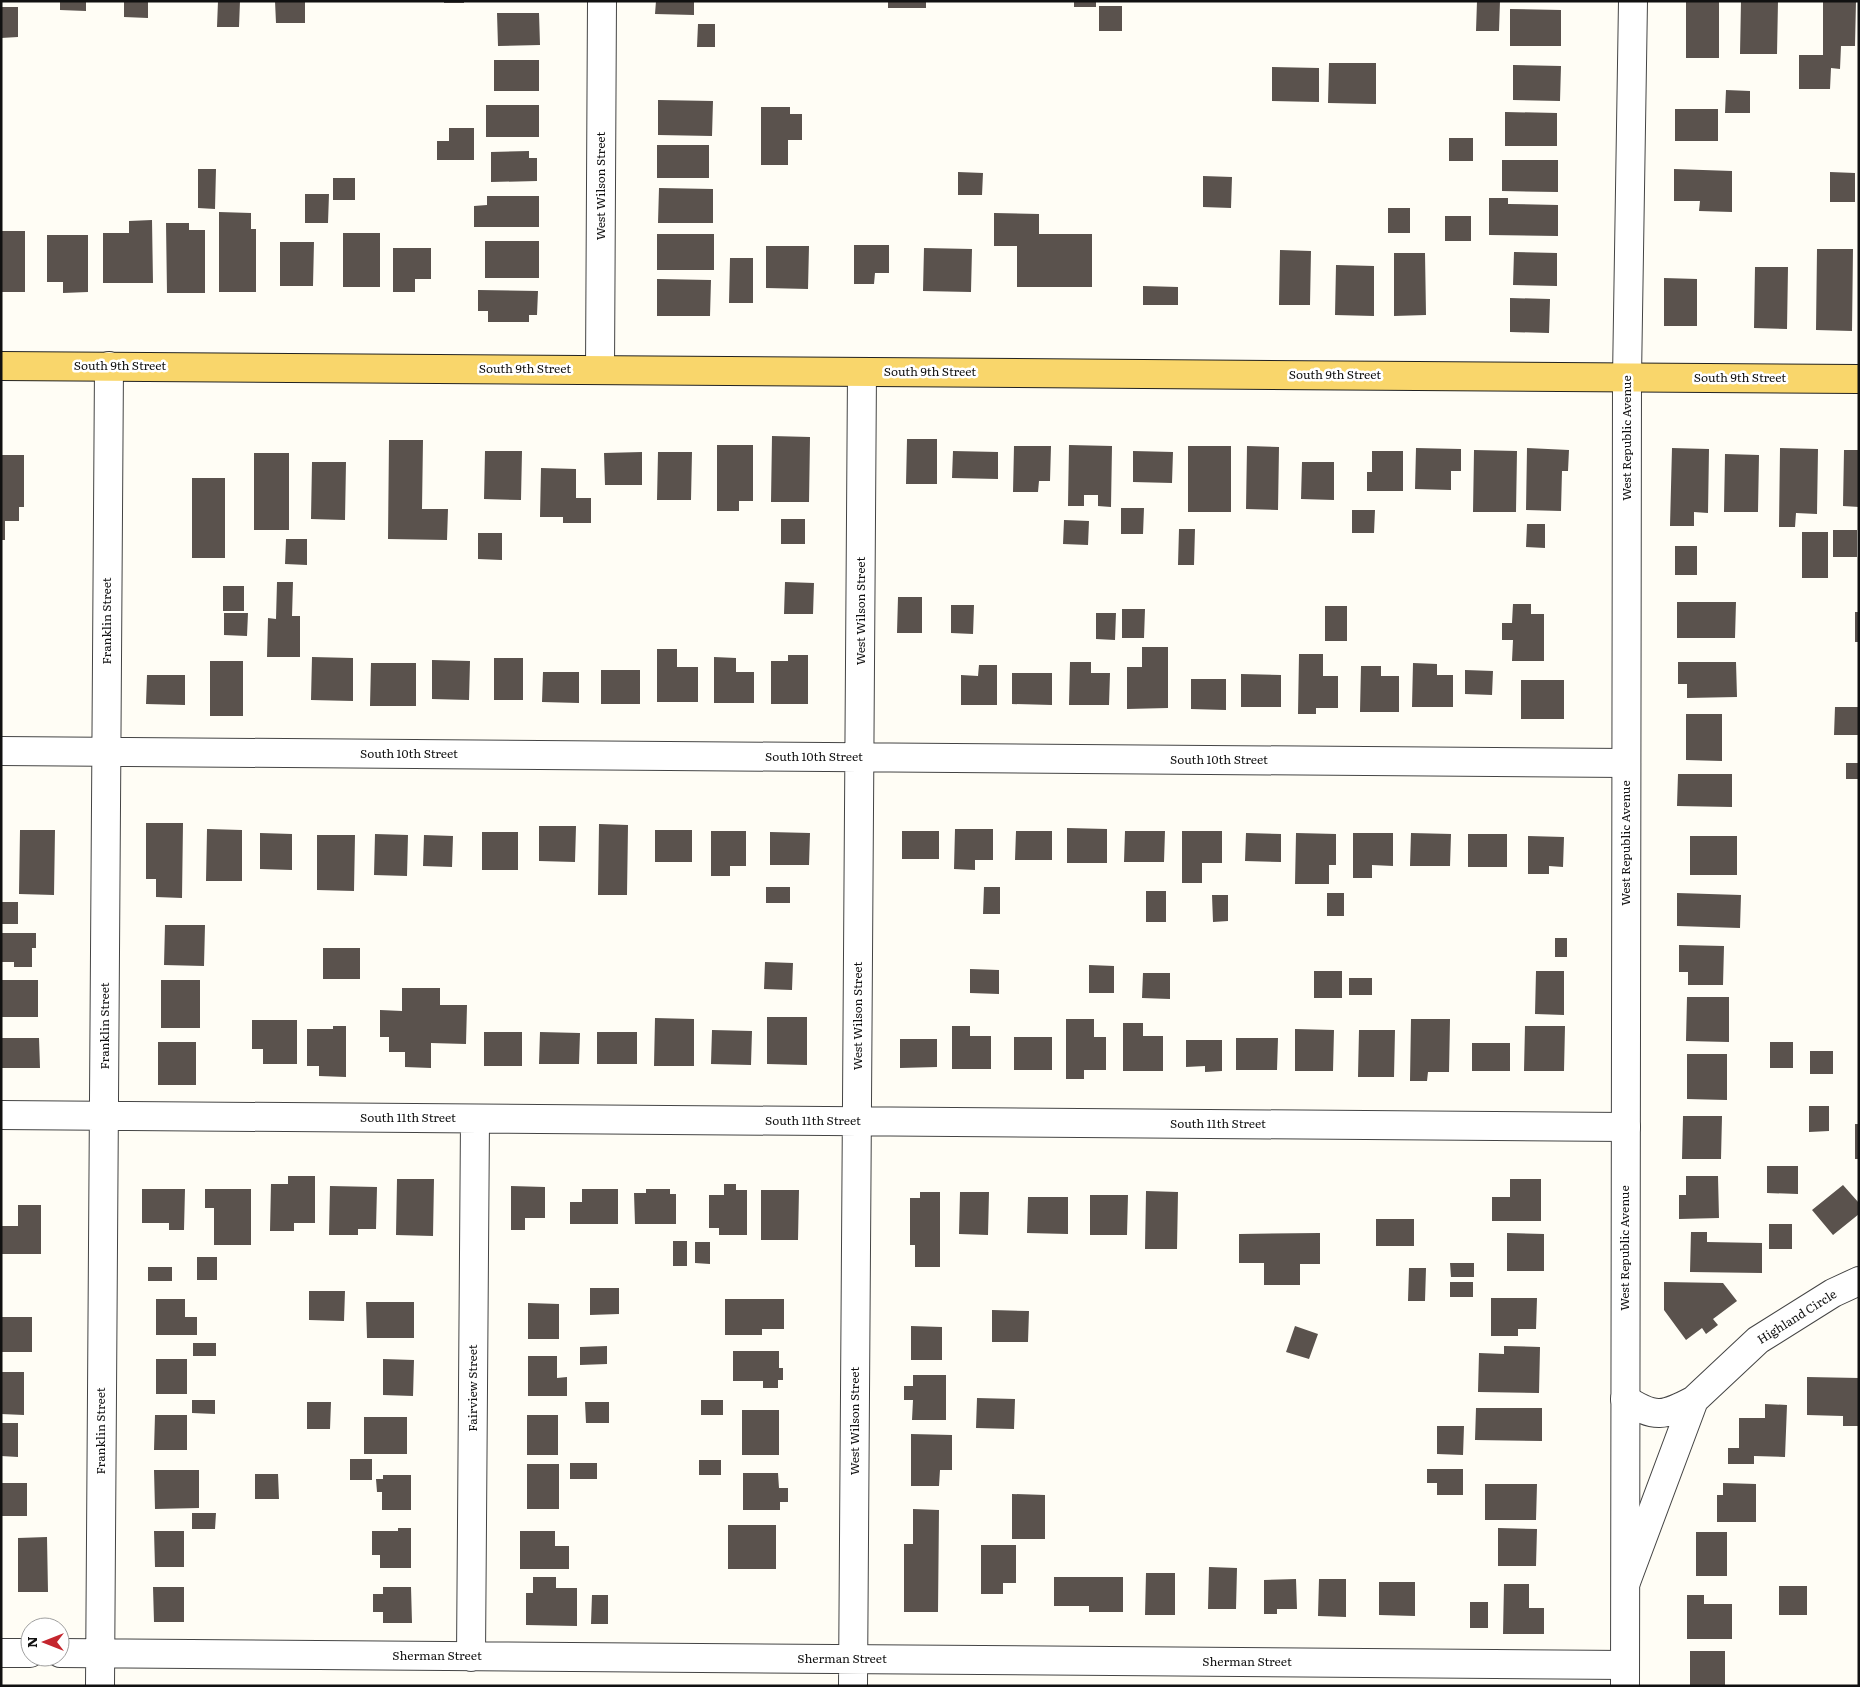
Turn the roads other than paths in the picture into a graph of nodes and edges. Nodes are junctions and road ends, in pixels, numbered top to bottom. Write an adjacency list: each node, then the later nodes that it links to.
1 (602, 1): 5 (street, West Wilson Street)
2 (1633, 1): 7 (street, West Republic Avenue)
3 (1, 366): 4 (main road, South 9th Street)
4 (109, 366): 5 (main road, South 9th Street); 10 (street, Franklin Street)
5 (600, 370): 6 (main road, South 9th Street)
6 (862, 372): 7 (main road, South 9th Street); 11 (street, West Wilson Street)
7 (1627, 378): 8 (main road, South 9th Street); 12 (street, West Republic Avenue)
8 (1859, 379)
9 (1, 751): 10 (street, South 10th Street)
10 (106, 752): 11 (street, South 10th Street); 14 (street, Franklin Street)
11 (860, 757): 12 (street, South 10th Street); 16 (street, West Wilson Street)
12 (1626, 763): 17 (street, West Republic Avenue)
13 (1, 1115): 14 (street, South 11th Street)
14 (104, 1116): 15 (street, South 11th Street); 25 (street, Franklin Street)
15 (475, 1119): 16 (street, South 11th Street); 26 (street, Fairview Street)
16 (857, 1122): 17 (street, South 11th Street); 27 (street, West Wilson Street)
17 (1626, 1127): 19 (street, West Republic Avenue)
18 (1859, 1281): 20 (street, Highland Circle)
19 (1625, 1399): 20 (street, Highland Circle); 21 (street, West Republic Avenue)
20 (1694, 1400): 21 (street, Highland Circle)
21 (1625, 1584): 28 (street, West Republic Avenue)
22 (1, 1653): 23 (street)
23 (20, 1653)
24 (70, 1654): 25 (street, Sherman Street)
25 (100, 1654): 26 (street, Sherman Street); 29 (street, Franklin Street)
26 (471, 1657): 27 (street, Sherman Street)
27 (853, 1672): 28 (street, Sherman Street)
28 (1625, 1675)
29 (100, 1686)

